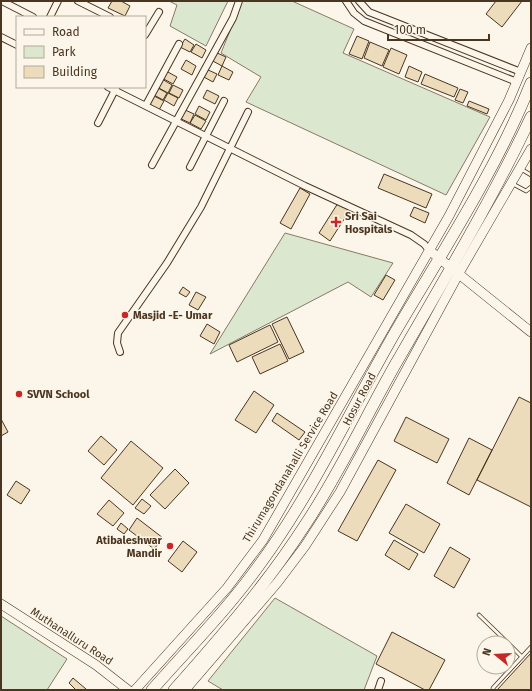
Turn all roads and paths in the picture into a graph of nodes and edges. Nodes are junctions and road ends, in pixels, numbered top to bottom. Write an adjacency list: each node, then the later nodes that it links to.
1 (2, 1): 8 (street)
2 (58, 1): 9 (street)
3 (78, 1): 10 (street)
4 (239, 1): 24 (street)
5 (346, 1): 17 (street)
6 (358, 1): 16 (street)
7 (159, 12): 11 (street)
8 (31, 16)
9 (50, 16)
10 (108, 16)
11 (146, 33)
12 (1, 37): 13 (street)
13 (16, 44)
14 (179, 44): 21 (street)
15 (531, 48): 16 (street, Thirumagondanahalli Service Road)
16 (521, 72): 17 (street, Thirumagondanahalli Service Road)
17 (517, 82): 35 (street, Thirumagondanahalli Service Road)
18 (531, 83): 36 (highway, Hosur Road)
19 (116, 89): 21 (street); 25 (street)
20 (224, 101): 26 (street)
21 (146, 105): 24 (street)
22 (248, 112): 27 (street)
23 (531, 117): 37 (highway, Hosur Road)
24 (176, 120): 26 (street); 29 (street)
25 (98, 123)
26 (206, 136): 27 (street); 30 (street)
27 (229, 147): 35 (street); 39 (street)
28 (531, 149): 31 (street)
29 (152, 165)
30 (190, 167)
31 (520, 169): 32 (lane); 33 (street)
32 (531, 175)
33 (512, 183): 34 (lane); 37 (street)
34 (531, 187)
35 (427, 254): 36 (street); 48 (street, Thirumagondanahalli Service Road)
36 (440, 258): 37 (street); 49 (highway, Hosur Road)
37 (456, 270): 38 (street); 50 (highway, Hosur Road); 51 (street)
38 (531, 332)
39 (120, 352)
40 (1, 604): 47 (street, Muthanalluru Road)
41 (479, 615): 42 (lane)
42 (500, 635)
43 (531, 647): 45 (lane)
44 (516, 651): 45 (lane)
45 (522, 657): 53 (lane)
46 (381, 681): 52 (street)
47 (128, 690)
48 (135, 690)
49 (152, 690)
50 (174, 690)
51 (185, 690)
52 (378, 690)
53 (493, 690)

